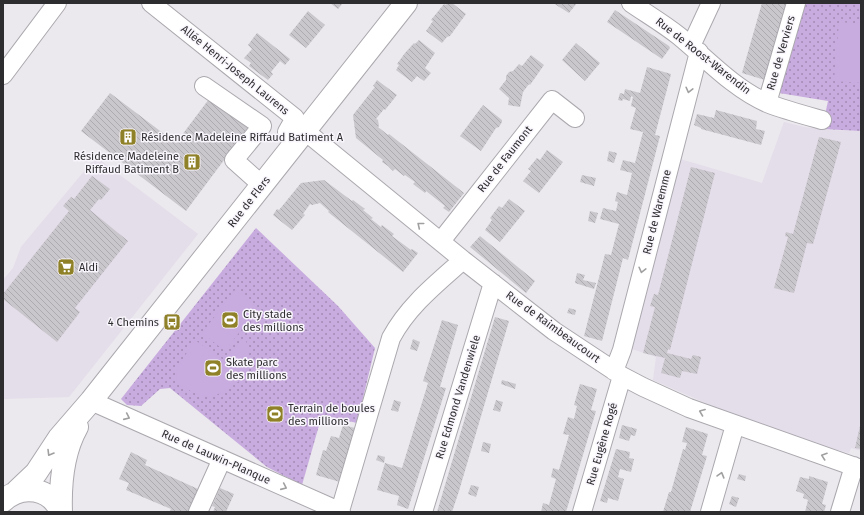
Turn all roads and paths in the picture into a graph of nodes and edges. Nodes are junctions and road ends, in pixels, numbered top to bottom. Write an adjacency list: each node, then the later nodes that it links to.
1 (57, 3): 8 (street)
2 (151, 3): 13 (street, Allée Henri-Joseph Laurens)
3 (406, 3): 13 (main road, Rue de Flers)
4 (631, 3): 7 (street, Rue de Roost-Warendin)
5 (711, 3): 7 (street, Rue de Waremme)
6 (796, 3): 10 (street, Rue de Verviers)
7 (695, 49): 10 (street, Rue de Roost-Warendin); 18 (street, Rue de Waremme, one-way to 18)
8 (8, 68)
9 (204, 86): 14 (street)
10 (767, 102): 12 (street, Rue de Roost-Warendin)
11 (575, 118): 15 (street, Rue de Faumont)
12 (822, 120)
13 (301, 136): 14 (main road, Rue de Flers); 15 (street, Rue de Raimbeaucourt, one-way to 13)
14 (262, 185): 19 (main road, Rue de Flers)
15 (441, 241): 16 (street, Rue de Raimbeaucourt)
16 (463, 260): 17 (street, Rue de Raimbeaucourt); 26 (street)
17 (493, 283): 18 (street, Rue de Raimbeaucourt); 27 (street, Rue Edmond Vandenwiele)
18 (618, 374): 20 (street, Rue de Raimbeaucourt, one-way to 18); 28 (street, Rue Eugène Rogé)
19 (91, 401): 21 (street, Rue de Lauwin-Planque, one-way to 21); 23 (main road, Rue de Flers, one-way to 23); 24 (main road, Rue de Flers)
20 (735, 425): 22 (street, Rue de Raimbeaucourt, one-way to 20); 29 (street, one-way to 20)
21 (222, 459): 25 (street); 26 (street, Rue de Lauwin-Planque, one-way to 26)
22 (858, 468): 30 (street)
23 (8, 496): 24 (main road)
24 (61, 512)
25 (198, 512)
26 (340, 512)
27 (423, 512)
28 (582, 512)
29 (710, 512)
30 (840, 512)

